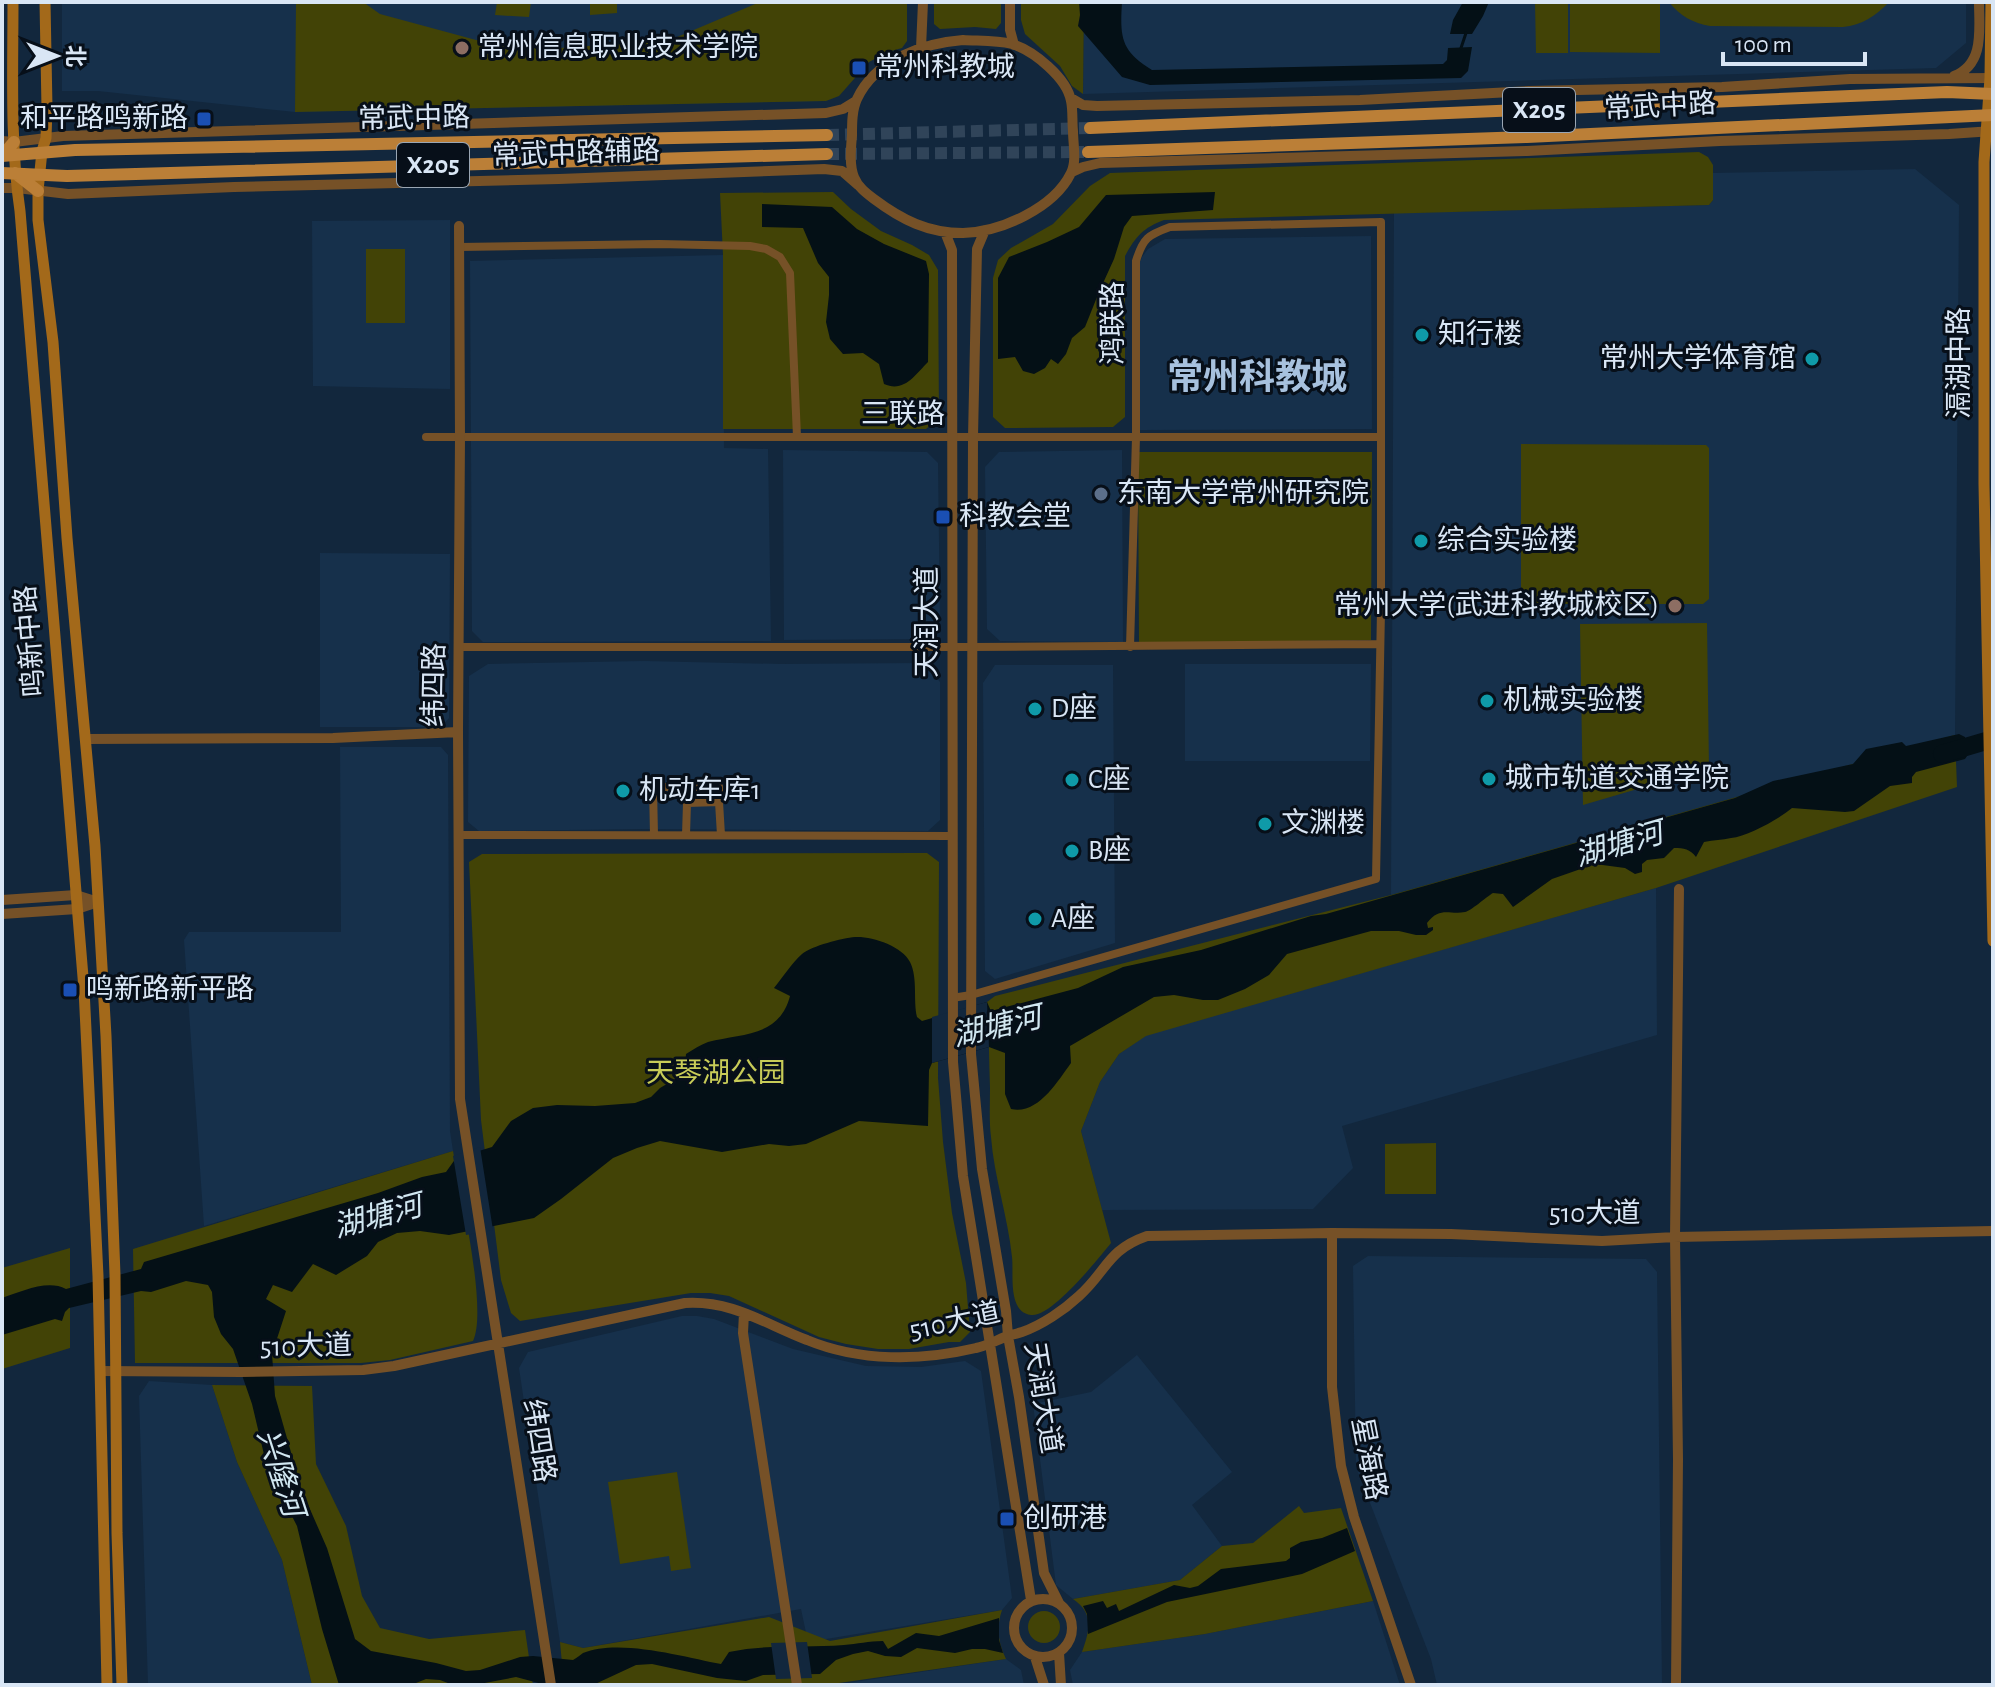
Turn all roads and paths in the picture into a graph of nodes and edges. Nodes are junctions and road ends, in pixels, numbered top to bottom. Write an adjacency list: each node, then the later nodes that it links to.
1 (13, 2): 19 (main road, 鸣新中路)
2 (45, 2): 18 (main road, 鸣新中路)
3 (923, 2): 8 (street)
4 (1010, 2): 7 (street)
5 (1979, 2): 9 (street)
6 (1991, 2): 10 (main road, 滆湖中路)
7 (1014, 45): 8 (street); 12 (street)
8 (921, 48): 13 (street)
9 (1949, 78): 10 (street); 12 (street)
10 (1992, 78): 11 (main road, 滆湖中路)
11 (1991, 94): 14 (main road, 滆湖中路); 15 (main road, 常武中路 / X205)
12 (1071, 98): 23 (street)
13 (856, 101): 18 (street, 常武中路辅路); 26 (street)
14 (1990, 116): 16 (main road, 滆湖中路); 20 (main road, 常武中路 / X205)
15 (1090, 128)
16 (1990, 132): 23 (street); 62 (main road, 滆湖中路)
17 (827, 135): 18 (main road, 常武中路 / X205)
18 (44, 145): 19 (main road, 常武中路 / X205); 25 (main road, 鸣新中路)
19 (11, 146): 22 (main road); 24 (main road, 鸣新中路)
20 (1088, 152)
21 (827, 154): 25 (main road, 常武中路 / X205)
22 (2, 156)
23 (1072, 172): 31 (street)
24 (9, 173): 25 (main road, 常武中路 / X205); 28 (main road, 鸣新中路); 29 (main road)
25 (40, 174): 29 (main road, 鸣新中路)
26 (858, 185): 29 (street, 常武中路辅路); 32 (street)
27 (2, 188): 28 (street, 常武中路辅路)
28 (17, 188): 29 (street, 常武中路辅路); 57 (main road, 鸣新中路)
29 (38, 191): 47 (main road, 鸣新中路)
30 (459, 226): 33 (street, 纬四路)
31 (985, 230): 32 (street); 38 (street, 天润大道)
32 (945, 232): 37 (street, 天润大道)
33 (459, 247): 35 (street, 纬四路); 36 (street)
34 (426, 437): 35 (street, 三联路)
35 (460, 437): 36 (street, 三联路); 42 (street, 纬四路)
36 (797, 437): 37 (street, 三联路)
37 (953, 437): 38 (street, 三联路); 43 (street, 天润大道)
38 (973, 437): 39 (street, 三联路); 44 (street, 天润大道)
39 (1136, 437): 40 (street, 三联路); 40 (street, 鸿联路); 45 (street, 鸿联路)
40 (1379, 437): 41 (street)
41 (1380, 644): 45 (street); 63 (street)
42 (459, 647): 43 (street); 46 (street, 纬四路)
43 (952, 647): 44 (street); 55 (street, 天润大道)
44 (972, 647): 45 (street); 63 (street, 天润大道)
45 (1130, 647)
46 (458, 732): 47 (street); 51 (street, 纬四路)
47 (85, 739): 59 (main road, 鸣新中路)
48 (681, 786): 49 (street); 50 (street); 52 (street)
49 (719, 802): 50 (street); 54 (street)
50 (687, 803): 53 (street)
51 (459, 835): 52 (street); 70 (street, 纬四路)
52 (654, 835): 53 (street)
53 (686, 835): 54 (street)
54 (721, 835): 55 (street)
55 (952, 836): 64 (street, 天润大道)
56 (1679, 889): 67 (street)
57 (76, 895): 58 (street); 59 (street); 60 (main road, 鸣新中路)
58 (2, 900)
59 (98, 902): 60 (street); 73 (main road, 鸣新中路)
60 (77, 909): 61 (street); 72 (main road, 鸣新中路)
61 (2, 914)
62 (1993, 941)
63 (971, 995): 64 (street); 69 (street, 天润大道)
64 (952, 998): 71 (street, 天润大道)
65 (1993, 1231): 67 (street, 510大道)
66 (1332, 1233): 67 (street, 510大道); 69 (street, 510大道); 84 (street, 星海路)
67 (1675, 1237): 85 (street)
68 (744, 1313): 70 (street, 510大道); 71 (street, 510大道); 78 (street)
69 (1008, 1336): 71 (street, 510大道); 75 (street, 天润大道)
70 (498, 1342): 73 (street, 510大道); 81 (street, 纬四路)
71 (991, 1343): 74 (street, 天润大道)
72 (100, 1371): 73 (street, 510大道); 79 (main road, 鸣新中路)
73 (116, 1372): 80 (main road, 鸣新中路)
74 (1031, 1600): 75 (street); 77 (street)
75 (1059, 1603): 76 (street, 天润大道)
76 (1059, 1653): 77 (street); 83 (street, 天润大道)
77 (1035, 1657): 82 (street)
78 (796, 1683)
79 (107, 1685)
80 (122, 1685)
81 (551, 1685)
82 (1044, 1685)
83 (1061, 1685)
84 (1411, 1685)
85 (1676, 1685)

